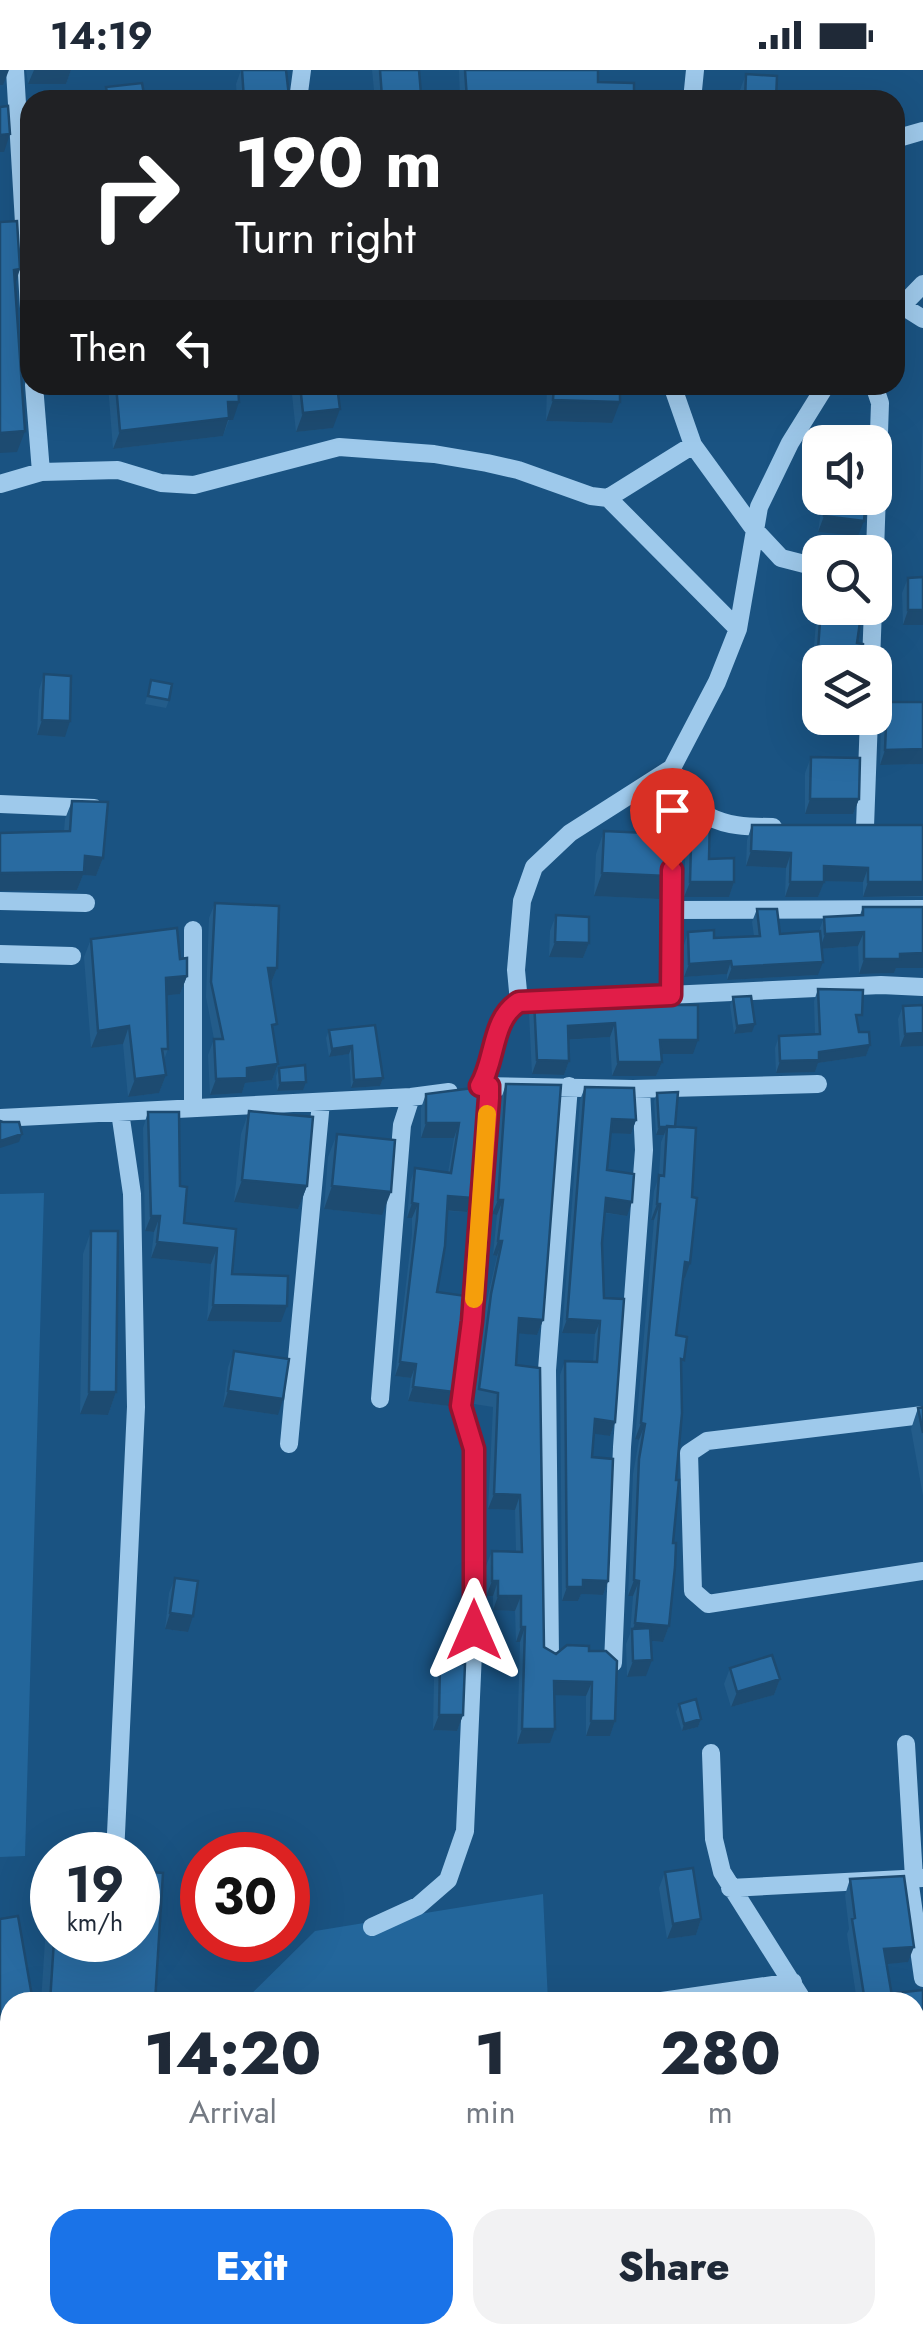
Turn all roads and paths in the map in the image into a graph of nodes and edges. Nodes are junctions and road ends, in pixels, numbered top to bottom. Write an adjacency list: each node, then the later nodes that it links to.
1 (14, 70): 2 (street)
2 (20, 135)
3 (923, 284): 4 (street)
4 (905, 304)
5 (35, 395): 10 (street)
6 (675, 395): 9 (street)
7 (820, 395): 13 (street)
8 (877, 395): 14 (street)
9 (692, 445): 12 (street); 13 (street)
10 (41, 472): 11 (street); 12 (street)
11 (0, 484)
12 (608, 498): 16 (street)
13 (754, 529): 15 (street); 16 (street)
14 (876, 535)
15 (802, 563)
16 (738, 628): 18 (street)
17 (870, 735): 23 (street)
18 (672, 768): 19 (street); 33 (street)
19 (685, 794): 22 (street); 26 (street)
20 (0, 804): 21 (street)
21 (104, 808)
22 (786, 827)
23 (845, 827)
24 (0, 902): 25 (street)
25 (86, 903)
26 (671, 910): 27 (street); 32 (street)
27 (923, 910)
28 (192, 930): 40 (street)
29 (0, 954): 30 (street)
30 (72, 956)
31 (923, 988): 32 (street)
32 (671, 995): 33 (street)
33 (519, 1002): 35 (street)
34 (818, 1084): 37 (street)
35 (485, 1086): 36 (street); 38 (street); 54 (street)
36 (568, 1086): 37 (street); 47 (street)
37 (642, 1089): 48 (street)
38 (411, 1097): 39 (street); 43 (street)
39 (321, 1102): 40 (street); 45 (street)
40 (193, 1108): 41 (street)
41 (120, 1112): 42 (street); 51 (street)
42 (0, 1118)
43 (380, 1399)
44 (923, 1415): 46 (street)
45 (290, 1444)
46 (923, 1572)
47 (550, 1656)
48 (613, 1662)
49 (906, 1744): 52 (street)
50 (711, 1753): 53 (street)
51 (116, 1832)
52 (915, 1878): 53 (street); 55 (street)
53 (730, 1888): 56 (street)
54 (372, 1927)
55 (922, 1971)
56 (793, 1982): 57 (street); 58 (street)
57 (724, 1992)
58 (798, 1992)

